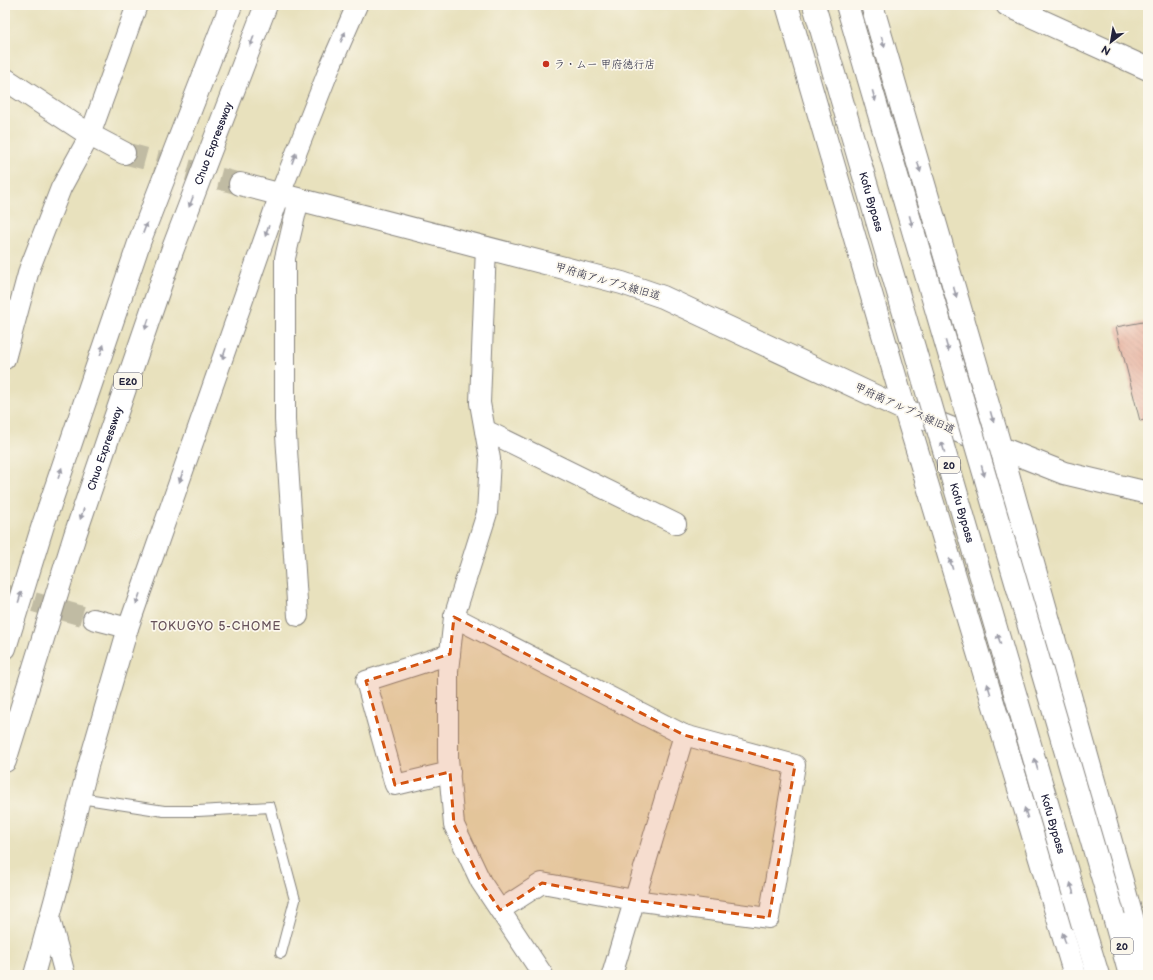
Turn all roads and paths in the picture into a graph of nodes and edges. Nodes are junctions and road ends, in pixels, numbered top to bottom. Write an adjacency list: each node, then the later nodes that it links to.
1 (137, 5): 12 (street)
2 (231, 5): 27 (main road, one-way to 2)
3 (266, 5): 30 (main road, Chuo Expressway / E20, one-way to 30)
4 (357, 5): 15 (street, one-way to 4)
5 (787, 5): 18 (main road)
6 (814, 5): 43 (main road, Kofu Bypass / 20, one-way to 6, bridge)
7 (847, 5): 44 (main road, 20, one-way to 44, bridge)
8 (872, 5): 20 (main road, one-way to 20)
9 (1007, 5): 10 (main road)
10 (1148, 69)
11 (5, 79): 12 (main road)
12 (90, 135): 13 (main road); 17 (street)
13 (124, 153)
14 (240, 184): 15 (main road, 甲府南アルプス線旧道)
15 (289, 196): 16 (main road, 甲府南アルプス線旧道); 23 (street); 26 (street, one-way to 26)
16 (486, 247): 18 (main road, 甲府南アルプス線旧道); 19 (street)
17 (5, 359)
18 (905, 410): 20 (main road, 甲府南アルプス線旧道); 42 (main road, one-way to 18)
19 (485, 430): 22 (street); 24 (street)
20 (1001, 449): 21 (main road, 甲府南アルプス線旧道); 37 (main road)
21 (1148, 493)
22 (676, 524)
23 (298, 616)
24 (454, 617): 28 (street); 29 (street)
25 (93, 619): 26 (street)
26 (128, 628): 32 (street)
27 (5, 648)
28 (450, 654): 31 (street); 31 (street)
29 (684, 735): 33 (street); 33 (street)
30 (5, 762)
31 (450, 772): 34 (street)
32 (80, 798): 35 (street); 36 (lane)
33 (634, 900): 34 (street); 41 (street)
34 (500, 910): 40 (street)
35 (50, 919): 38 (street); 39 (street)
36 (281, 953)
37 (1148, 974)
38 (34, 975)
39 (65, 975)
40 (543, 975)
41 (612, 975)
42 (1075, 975)
43 (1098, 975)
44 (1130, 975)

